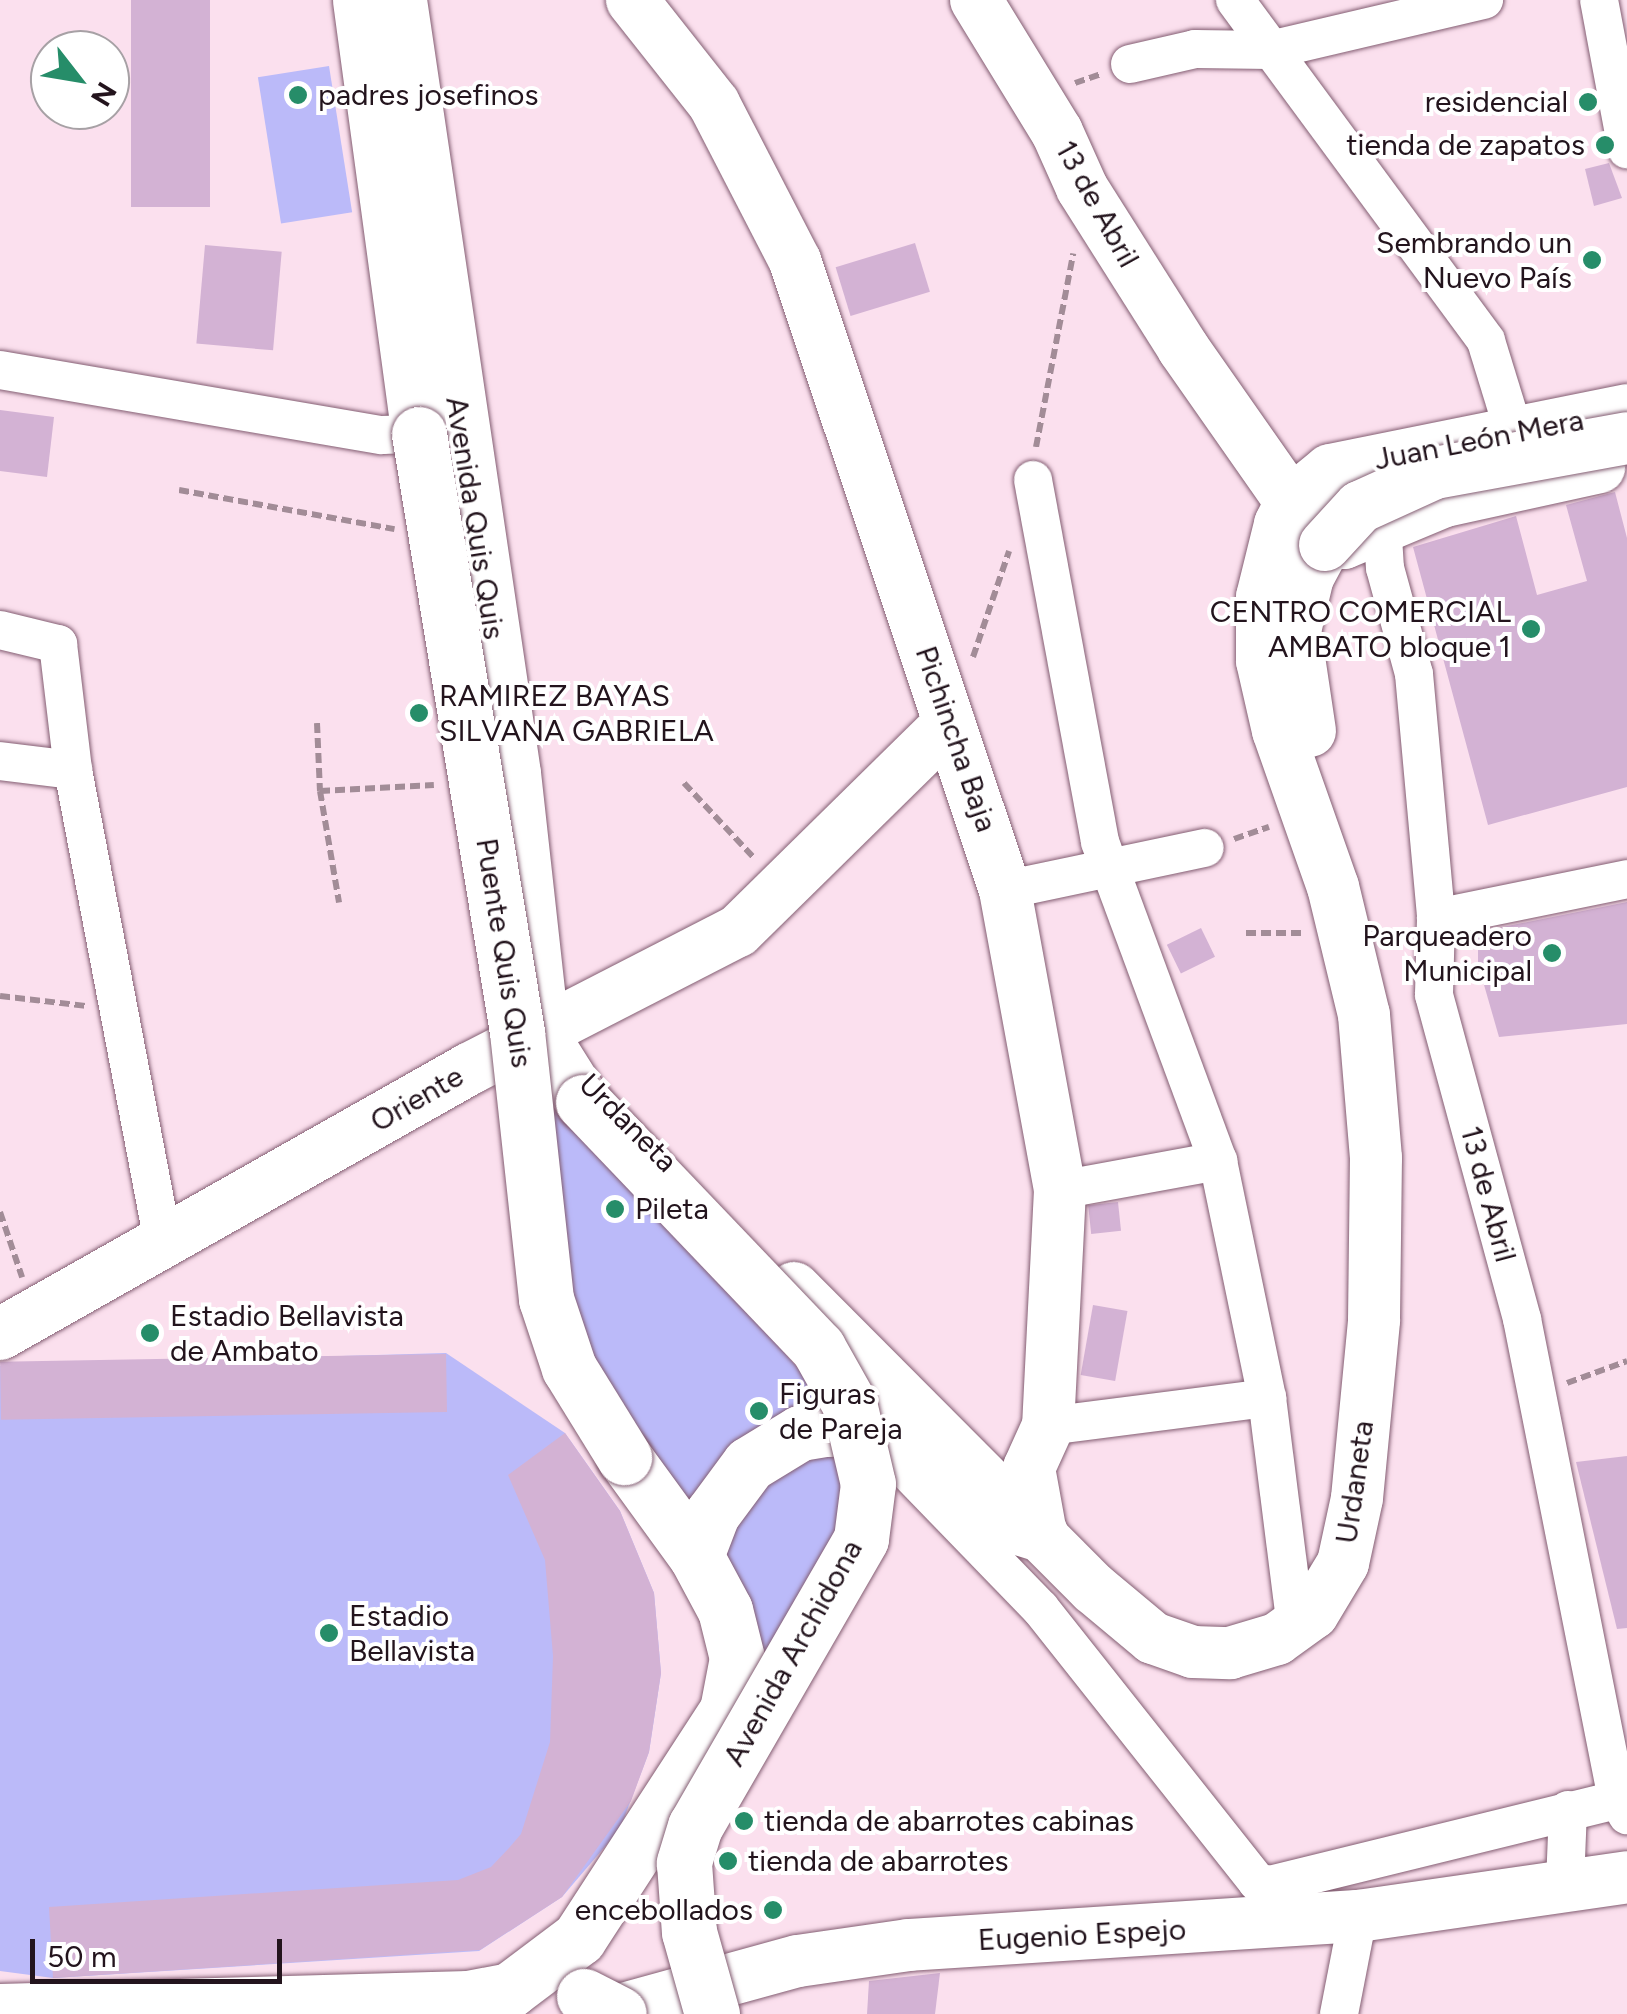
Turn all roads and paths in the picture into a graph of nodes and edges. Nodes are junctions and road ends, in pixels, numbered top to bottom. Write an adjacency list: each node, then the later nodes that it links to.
1 (360, 0): 15 (main road, Avenida Quis Quis)
2 (400, 0): 44 (main road, Avenida Quis Quis)
3 (632, 0): 26 (street, Pichincha Baja)
4 (976, 0): 11 (street, 13 de Abril)
5 (1235, 0): 9 (street)
6 (1484, 0): 8 (street)
7 (1600, 0): 12 (street)
8 (1438, 5): 9 (street)
9 (1270, 50): 10 (street); 16 (street)
10 (1130, 64): 11 (path)
11 (1032, 97): 20 (street, 13 de Abril)
12 (1627, 149)
13 (0, 370): 15 (street)
14 (1627, 410): 16 (street, Juan León Mera)
15 (419, 434): 22 (main road, Puente Quis Quis, bridge)
16 (1515, 434): 20 (street, Juan León Mera)
17 (1627, 438): 23 (street, bridge)
18 (1627, 461): 23 (street, Juan León Mera)
19 (1033, 480): 34 (street)
20 (1310, 486): 23 (street, 13 de Abril); 32 (street, Urdaneta)
21 (179, 490): 22 (path)
22 (436, 537): 29 (main road, Puente Quis Quis, bridge)
23 (1359, 545): 39 (street); 40 (street, 13 de Abril)
24 (0, 630): 28 (street)
25 (318, 723): 31 (path)
26 (949, 724): 36 (street, Pichincha Baja); 37 (street, Oriente)
27 (0, 761): 28 (street)
28 (72, 770): 43 (street)
29 (476, 781): 31 (path); 56 (main road, Puente Quis Quis, bridge)
30 (684, 783): 37 (path)
31 (320, 791): 38 (path)
32 (1308, 813): 33 (path); 39 (street, Urdaneta)
33 (1205, 848): 34 (street)
34 (1109, 866): 36 (street); 45 (street)
35 (1627, 879): 40 (street)
36 (1005, 890): 46 (street, Pichincha Baja)
37 (784, 891): 44 (street, Oriente)
38 (339, 902)
39 (1338, 910): 41 (path); 57 (street, Urdaneta)
40 (1436, 918): 51 (street, 13 de Abril)
41 (1246, 933)
42 (0, 996): 43 (path)
43 (118, 1010): 48 (street)
44 (526, 1044): 48 (street, Oriente); 54 (street); 55 (street, Urdaneta); 65 (main road, Avenida Archidona, bridge)
45 (1218, 1162): 46 (street); 52 (street)
46 (1060, 1190): 53 (street, Pichincha Baja)
47 (0, 1212): 49 (path)
48 (164, 1246): 49 (street, Oriente)
49 (17, 1325)
50 (1627, 1361): 51 (path)
51 (1536, 1394): 58 (street, 13 de Abril)
52 (1268, 1398): 53 (street); 57 (street)
53 (1048, 1426): 55 (street, Pichincha Baja)
54 (864, 1428): 55 (main road); 56 (main road); 59 (street)
55 (1040, 1534): 57 (street, Urdaneta)
56 (696, 1556): 63 (main road, Puente Quis Quis)
57 (1296, 1627)
58 (1624, 1803): 59 (street)
59 (1568, 1810): 61 (street)
60 (1627, 1878): 61 (street, Eugenio Espejo)
61 (1564, 1884): 62 (street, Eugenio Espejo)
62 (1358, 1916): 63 (street, Eugenio Espejo); 66 (street)
63 (587, 1999): 64 (main road, Puente Quis Quis)
64 (0, 2011)
65 (712, 2014)
66 (1339, 2014)

